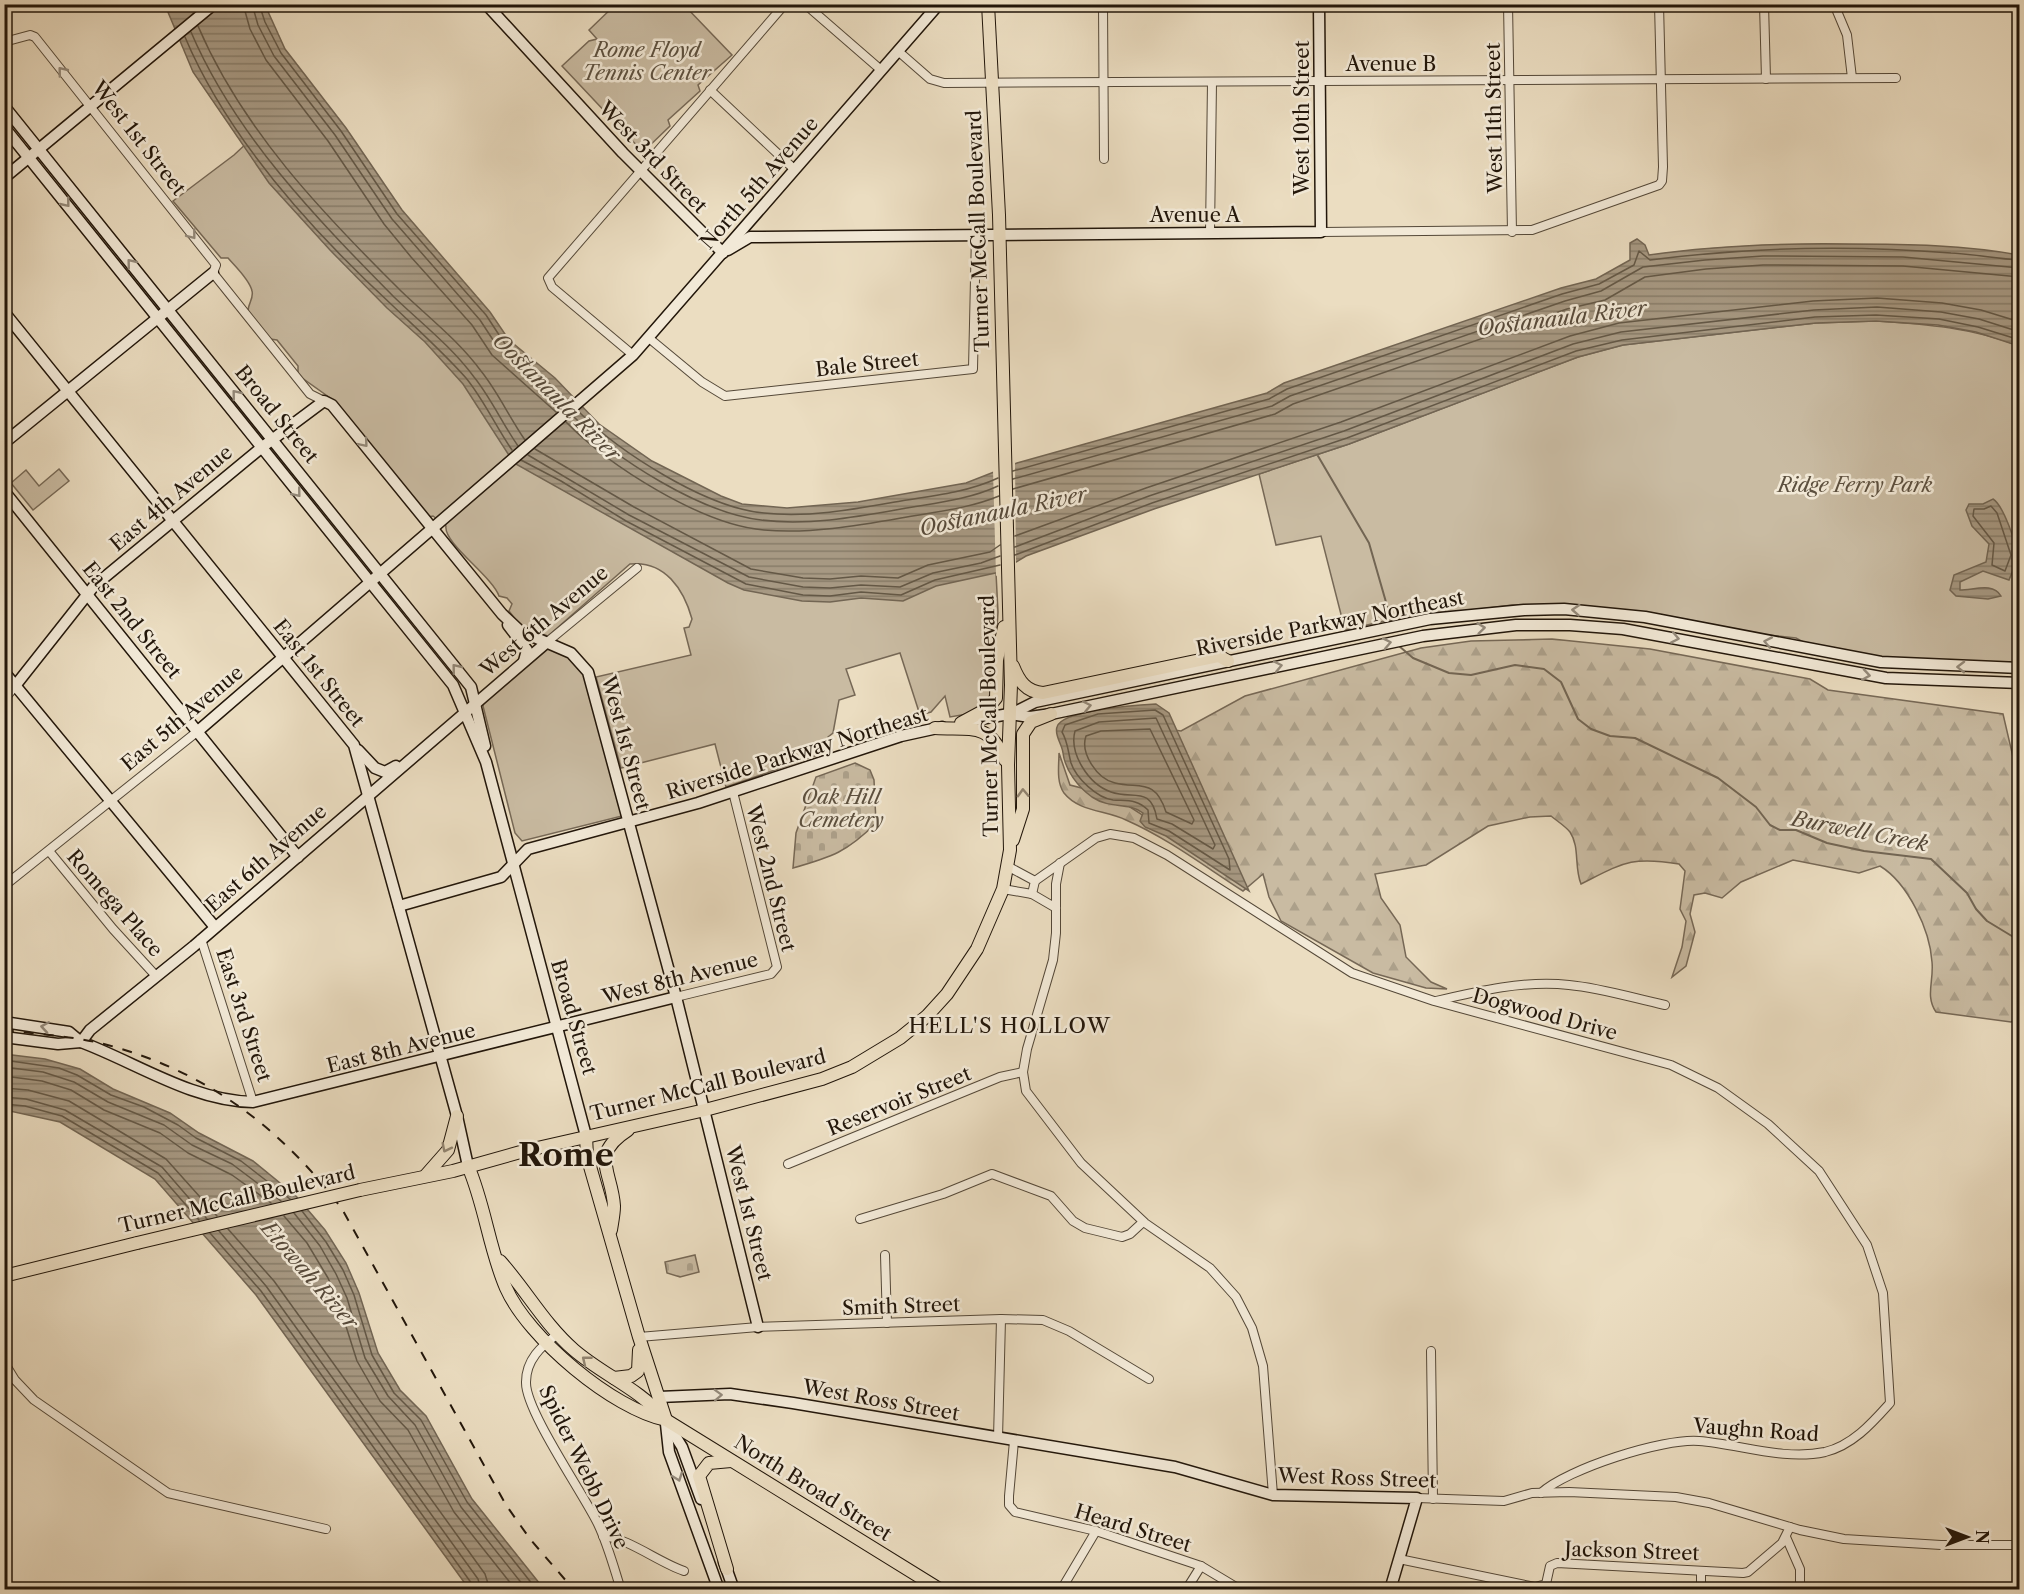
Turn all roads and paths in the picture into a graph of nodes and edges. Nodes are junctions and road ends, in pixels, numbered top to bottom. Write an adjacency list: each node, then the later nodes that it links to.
1 (214, 4): 27 (street)
2 (486, 4): 33 (street, West 3rd Street)
3 (785, 4): 25 (street)
4 (805, 4): 15 (street)
5 (939, 4): 14 (street, North 5th Avenue)
6 (988, 4): 24 (main road, Turner McCall Boulevard)
7 (1103, 4): 23 (street)
8 (1319, 4): 19 (street, West 10th Street)
9 (1508, 4): 21 (street, West 11th Street)
10 (1659, 4): 20 (street)
11 (1764, 4): 18 (street)
12 (1834, 4): 16 (street)
13 (4, 42): 27 (street, West 1st Street, one-way to 13)
14 (898, 51): 15 (street, North 5th Avenue); 24 (street, Avenue B)
15 (881, 70): 32 (street, North 5th Avenue)
16 (1852, 78): 17 (street, Avenue B); 18 (street, Avenue B)
17 (1896, 78)
18 (1766, 79): 20 (street, Avenue B)
19 (1319, 80): 21 (street, Avenue B); 22 (street, Avenue B); 35 (street, West 10th Street)
20 (1661, 80): 21 (street, Avenue B); 36 (street, Avenue A)
21 (1509, 81): 36 (street, West 11th Street)
22 (1212, 82): 23 (street, Avenue B); 38 (street)
23 (1104, 83): 24 (street, Avenue B); 31 (street)
24 (992, 84): 37 (main road, Turner McCall Boulevard)
25 (710, 90): 32 (street); 33 (street)
26 (4, 106): 29 (street, Broad Street)
27 (92, 106): 29 (street); 41 (street, West 1st Street, one-way to 41)
28 (4, 127): 30 (street, Broad Street)
29 (39, 149): 30 (street); 42 (street, Broad Street, one-way to 29)
30 (29, 158): 34 (street); 44 (street, Broad Street, one-way to 44)
31 (1104, 159)
32 (795, 169): 40 (street, North 5th Avenue)
33 (641, 171): 40 (street, West 3rd Street); 46 (street)
34 (4, 178)
35 (1320, 232): 36 (street, Avenue A); 38 (street, Avenue A)
36 (1512, 232)
37 (999, 233): 38 (street, Avenue A); 39 (street, Avenue A); 60 (main road, Turner McCall Boulevard)
38 (1210, 233)
39 (976, 234): 40 (street, Avenue A); 45 (street, Bale Street)
40 (723, 253): 45 (street, North 5th Avenue)
41 (214, 269): 42 (street); 48 (street, West 1st Street)
42 (167, 309): 44 (street); 49 (street, Broad Street, one-way to 42)
43 (4, 312): 47 (street, East 1st Street)
44 (157, 317): 47 (street); 51 (street, Broad Street)
45 (650, 339): 46 (street, North 5th Avenue)
46 (633, 356): 52 (street, North 5th Avenue)
47 (68, 391): 50 (street); 54 (street, East 1st Street)
48 (324, 401): 49 (street, East 4th Avenue); 55 (street, West 1st Street, one-way to 55)
49 (273, 439): 51 (street, East 4th Avenue); 57 (street, Broad Street)
50 (4, 443)
51 (261, 447): 54 (street, East 4th Avenue); 58 (street, Broad Street, one-way to 58)
52 (501, 469): 55 (street, East 5th Avenue)
53 (4, 491): 59 (street, East 2nd Street)
54 (170, 521): 59 (street, East 4th Avenue); 63 (street, East 1st Street)
55 (432, 528): 57 (street, East 5th Avenue); 61 (street, West 1st Street)
56 (637, 568): 62 (street, West 6th Avenue)
57 (380, 573): 58 (street, East 5th Avenue); 72 (street, Broad Street, one-way to 57)
58 (370, 582): 63 (street, East 5th Avenue); 73 (street, Broad Street)
59 (87, 594): 70 (street, East 4th Avenue); 78 (street, East 2nd Street)
60 (1007, 608): 64 (main road, Turner McCall Boulevard); 76 (main road)
61 (502, 614): 62 (street, West 1st Street); 65 (street)
62 (546, 643): 65 (street, West 6th Avenue); 86 (street, West 1st Street)
63 (282, 657): 78 (street, East 5th Avenue); 79 (street, East 1st Street)
64 (1010, 659): 66 (main road); 74 (main road, Turner McCall Boulevard)
65 (524, 661): 72 (street, West 6th Avenue)
66 (1228, 661): 67 (street, Riverside Parkway Northeast, one-way to 66); 74 (street, Riverside Parkway Northeast)
67 (2019, 668)
68 (4, 672): 70 (street, East 3rd Street)
69 (2019, 683): 75 (street, Riverside Parkway Northeast, one-way to 69)
70 (15, 686): 71 (street, East 4th Avenue); 85 (street, East 3rd Street)
71 (4, 700)
72 (475, 702): 73 (street, East 6th Avenue); 81 (street, Broad Street)
73 (465, 711): 80 (street, East 6th Avenue); 81 (street, Broad Street)
74 (1009, 714): 75 (street, Riverside Parkway Northeast); 76 (street, Riverside Parkway Northeast); 82 (main road, Turner McCall Boulevard)
75 (1051, 714): 87 (main road, one-way to 75)
76 (962, 723): 77 (street, Riverside Parkway Northeast)
77 (935, 728): 82 (main road); 83 (street, Riverside Parkway Northeast)
78 (198, 730): 85 (street, East 5th Avenue); 89 (street, East 2nd Street)
79 (354, 746): 80 (street); 84 (street, East 1st Street)
80 (414, 756): 84 (street, East 6th Avenue)
81 (486, 762): 91 (street, Broad Street)
82 (1008, 765): 87 (main road, Turner McCall Boulevard)
83 (733, 792): 86 (street, Riverside Parkway Northeast); 101 (street, West 2nd Street)
84 (368, 794): 89 (street, East 6th Avenue); 97 (street, East 1st Street)
85 (112, 800): 88 (street, East 5th Avenue); 99 (street, East 3rd Street)
86 (630, 822): 91 (street, Riverside Parkway Northeast); 103 (street, West 1st Street)
87 (1010, 850): 92 (main road, Turner McCall Boulevard)
88 (49, 851): 94 (street, East 5th Avenue); 102 (street, Romega Place)
89 (298, 856): 99 (street, East 6th Avenue)
90 (1060, 863): 93 (street, Dogwood Drive); 98 (street); 104 (street, Dogwood Drive)
91 (513, 865): 97 (street, Riverside Parkway Northeast); 107 (street, Broad Street)
92 (1009, 867): 93 (street); 95 (main road, Turner McCall Boulevard)
93 (1035, 881): 96 (street)
94 (4, 886)
95 (1003, 889): 96 (street); 113 (main road, Turner McCall Boulevard)
96 (1032, 894): 98 (street)
97 (399, 906): 110 (street, East 1st Street)
98 (1056, 908): 111 (street)
99 (214, 926): 100 (street, East 6th Avenue)
100 (201, 939): 102 (street, East 6th Avenue); 112 (street, East 3rd Street)
101 (775, 971): 103 (street, West 8th Avenue)
102 (156, 976): 109 (street, East 6th Avenue)
103 (676, 997): 107 (street, West 8th Avenue); 113 (street, West 1st Street)
104 (1434, 1001): 105 (street); 137 (street, Dogwood Drive)
105 (1665, 1005)
106 (4, 1022): 109 (street, East 8th Avenue, one-way to 106)
107 (558, 1027): 110 (street, East 8th Avenue); 116 (street, Broad Street)
108 (4, 1037): 109 (street)
109 (81, 1042): 112 (street, East 8th Avenue)
110 (441, 1057): 112 (street, East 8th Avenue); 114 (street, East 1st Street)
111 (1023, 1072): 117 (street, Reservoir Street); 121 (street)
112 (253, 1102)
113 (705, 1110): 115 (main road, Turner McCall Boulevard); 128 (street, West 1st Street)
114 (457, 1116): 118 (street, East 1st Street); 119 (main road, one-way to 119)
115 (634, 1126): 116 (main road, Turner McCall Boulevard); 122 (main road)
116 (585, 1137): 118 (main road, Turner McCall Boulevard); 122 (main road, Broad Street)
117 (788, 1164)
118 (468, 1166): 119 (main road, Turner McCall Boulevard); 124 (main road)
119 (426, 1175): 125 (main road, Turner McCall Boulevard, bridge)
120 (860, 1219): 121 (street)
121 (1143, 1221): 143 (street)
122 (611, 1234): 130 (main road, Broad Street)
123 (885, 1255): 127 (street)
124 (497, 1258): 129 (main road); 131 (main road)
125 (4, 1276)
126 (1001, 1319): 127 (street, Smith Street); 135 (street, Smith Street); 139 (street)
127 (887, 1323): 128 (street, Smith Street)
128 (758, 1327): 130 (street, Smith Street)
129 (558, 1334): 131 (street, Spider Webb Drive); 134 (main road, one-way to 129)
130 (639, 1337): 134 (main road); 136 (main road, Broad Street)
131 (545, 1343): 138 (main road); 149 (street, Spider Webb Drive)
132 (1431, 1351): 145 (street)
133 (4, 1362): 147 (street)
134 (614, 1378): 138 (main road)
135 (1149, 1379)
136 (659, 1397): 138 (main road, Broad Street); 139 (street, West Ross Street, one-way to 139)
137 (1890, 1403): 142 (street, Vaughn Road)
138 (666, 1420): 141 (main road, North Broad Street); 154 (street); 159 (street, one-way to 159)
139 (998, 1438): 140 (street, West Ross Street)
140 (1014, 1441): 143 (street, West Ross Street); 148 (street, Heard Street)
141 (732, 1461): 154 (main road); 161 (main road, North Broad Street)
142 (1541, 1493): 145 (street, West Ross Street); 146 (street, West Ross Street)
143 (1273, 1495): 144 (street, West Ross Street)
144 (1417, 1498): 145 (street, West Ross Street); 152 (street)
145 (1433, 1499)
146 (1790, 1527): 150 (street, Jackson Street); 151 (street, West Ross Street)
147 (326, 1529)
148 (1096, 1531): 153 (street, Heard Street); 162 (street)
149 (603, 1536): 155 (street); 158 (street, Spider Webb Drive)
150 (1786, 1537): 156 (street, Jackson Street); 167 (street)
151 (2019, 1545)
152 (1399, 1559): 157 (street, Jackson Street); 165 (street)
153 (1201, 1566): 163 (street); 164 (street, Heard Street)
154 (726, 1569): 160 (street)
155 (684, 1571)
156 (1701, 1571): 157 (street, Jackson Street); 166 (street)
157 (1547, 1587)
158 (621, 1590)
159 (719, 1590)
160 (734, 1590)
161 (941, 1590)
162 (1061, 1590)
163 (1186, 1590)
164 (1241, 1590)
165 (1390, 1590)
166 (1701, 1590)
167 (1800, 1590)

